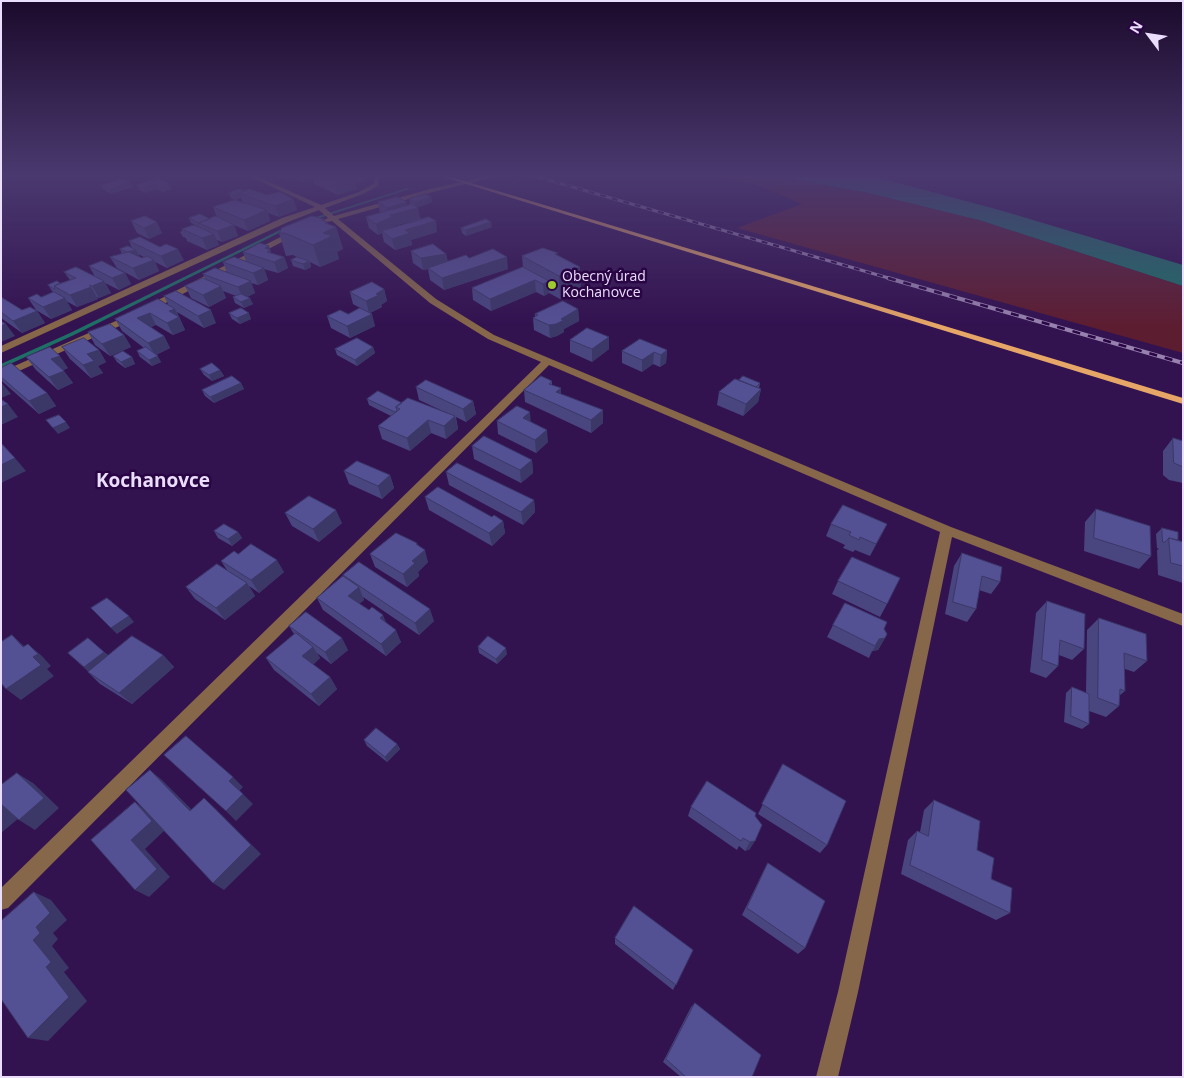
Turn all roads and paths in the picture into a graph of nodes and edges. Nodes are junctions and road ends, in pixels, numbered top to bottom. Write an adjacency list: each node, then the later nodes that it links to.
1 (298, 225): 5 (street)
2 (342, 225): 6 (street)
3 (606, 225): 8 (main road)
4 (304, 229): 7 (street)
5 (1, 350)
6 (546, 362): 9 (street); 11 (street)
7 (1, 376)
8 (1183, 401)
9 (947, 530): 10 (street); 12 (street)
10 (1183, 620)
11 (1, 901)
12 (828, 1077)

